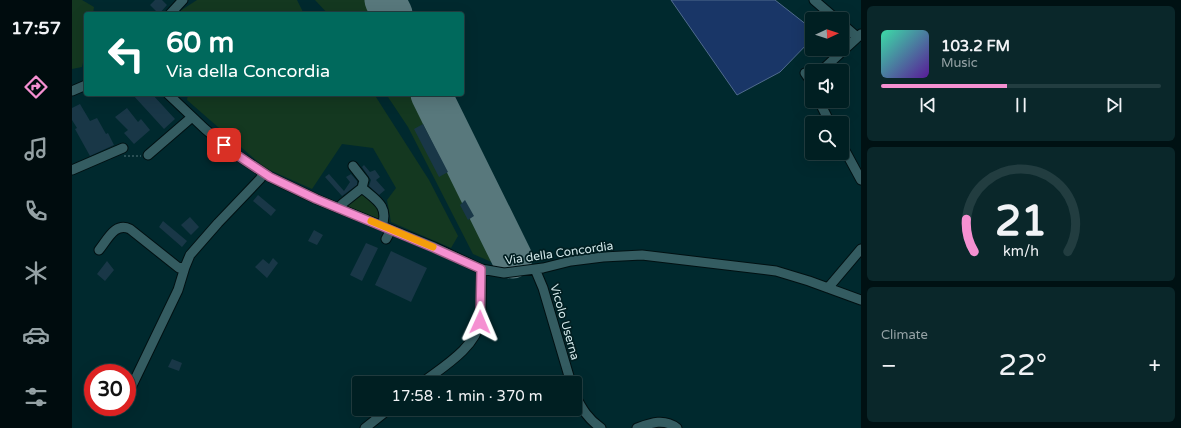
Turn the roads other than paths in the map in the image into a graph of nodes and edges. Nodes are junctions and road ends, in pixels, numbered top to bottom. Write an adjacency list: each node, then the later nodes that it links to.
1 (814, 0): 4 (street)
2 (178, 1): 3 (street)
3 (171, 12)
4 (828, 12)
5 (849, 29): 6 (street)
6 (859, 36): 7 (street)
7 (828, 64)
8 (84, 86): 9 (street)
9 (72, 91)
10 (170, 96): 11 (street, Via della Concordia)
11 (192, 117): 13 (street); 17 (street, Via della Concordia)
12 (123, 148): 16 (street)
13 (148, 154)
14 (849, 158): 18 (street)
15 (353, 166): 19 (street)
16 (72, 170)
17 (264, 173): 20 (street, Via della Concordia); 26 (street)
18 (861, 180)
19 (362, 188): 20 (street); 21 (street)
20 (339, 208): 21 (street, Via della Concordia)
21 (382, 226): 22 (street, Via della Concordia)
22 (391, 230): 23 (street); 27 (street, Via della Concordia)
23 (386, 239)
24 (861, 249): 29 (street)
25 (99, 250): 26 (street)
26 (185, 267): 33 (street)
27 (481, 269): 28 (street, Via della Concordia); 31 (street)
28 (535, 269): 29 (street, Via della Concordia); 32 (street, Vicolo Userna)
29 (828, 288): 30 (street, Via della Concordia)
30 (861, 300)
31 (431, 376)
32 (568, 376)
33 (136, 377)
34 (582, 407): 37 (street)
35 (380, 416): 36 (street)
36 (364, 428)
37 (601, 428)
38 (637, 428): 39 (street)
39 (676, 428)

